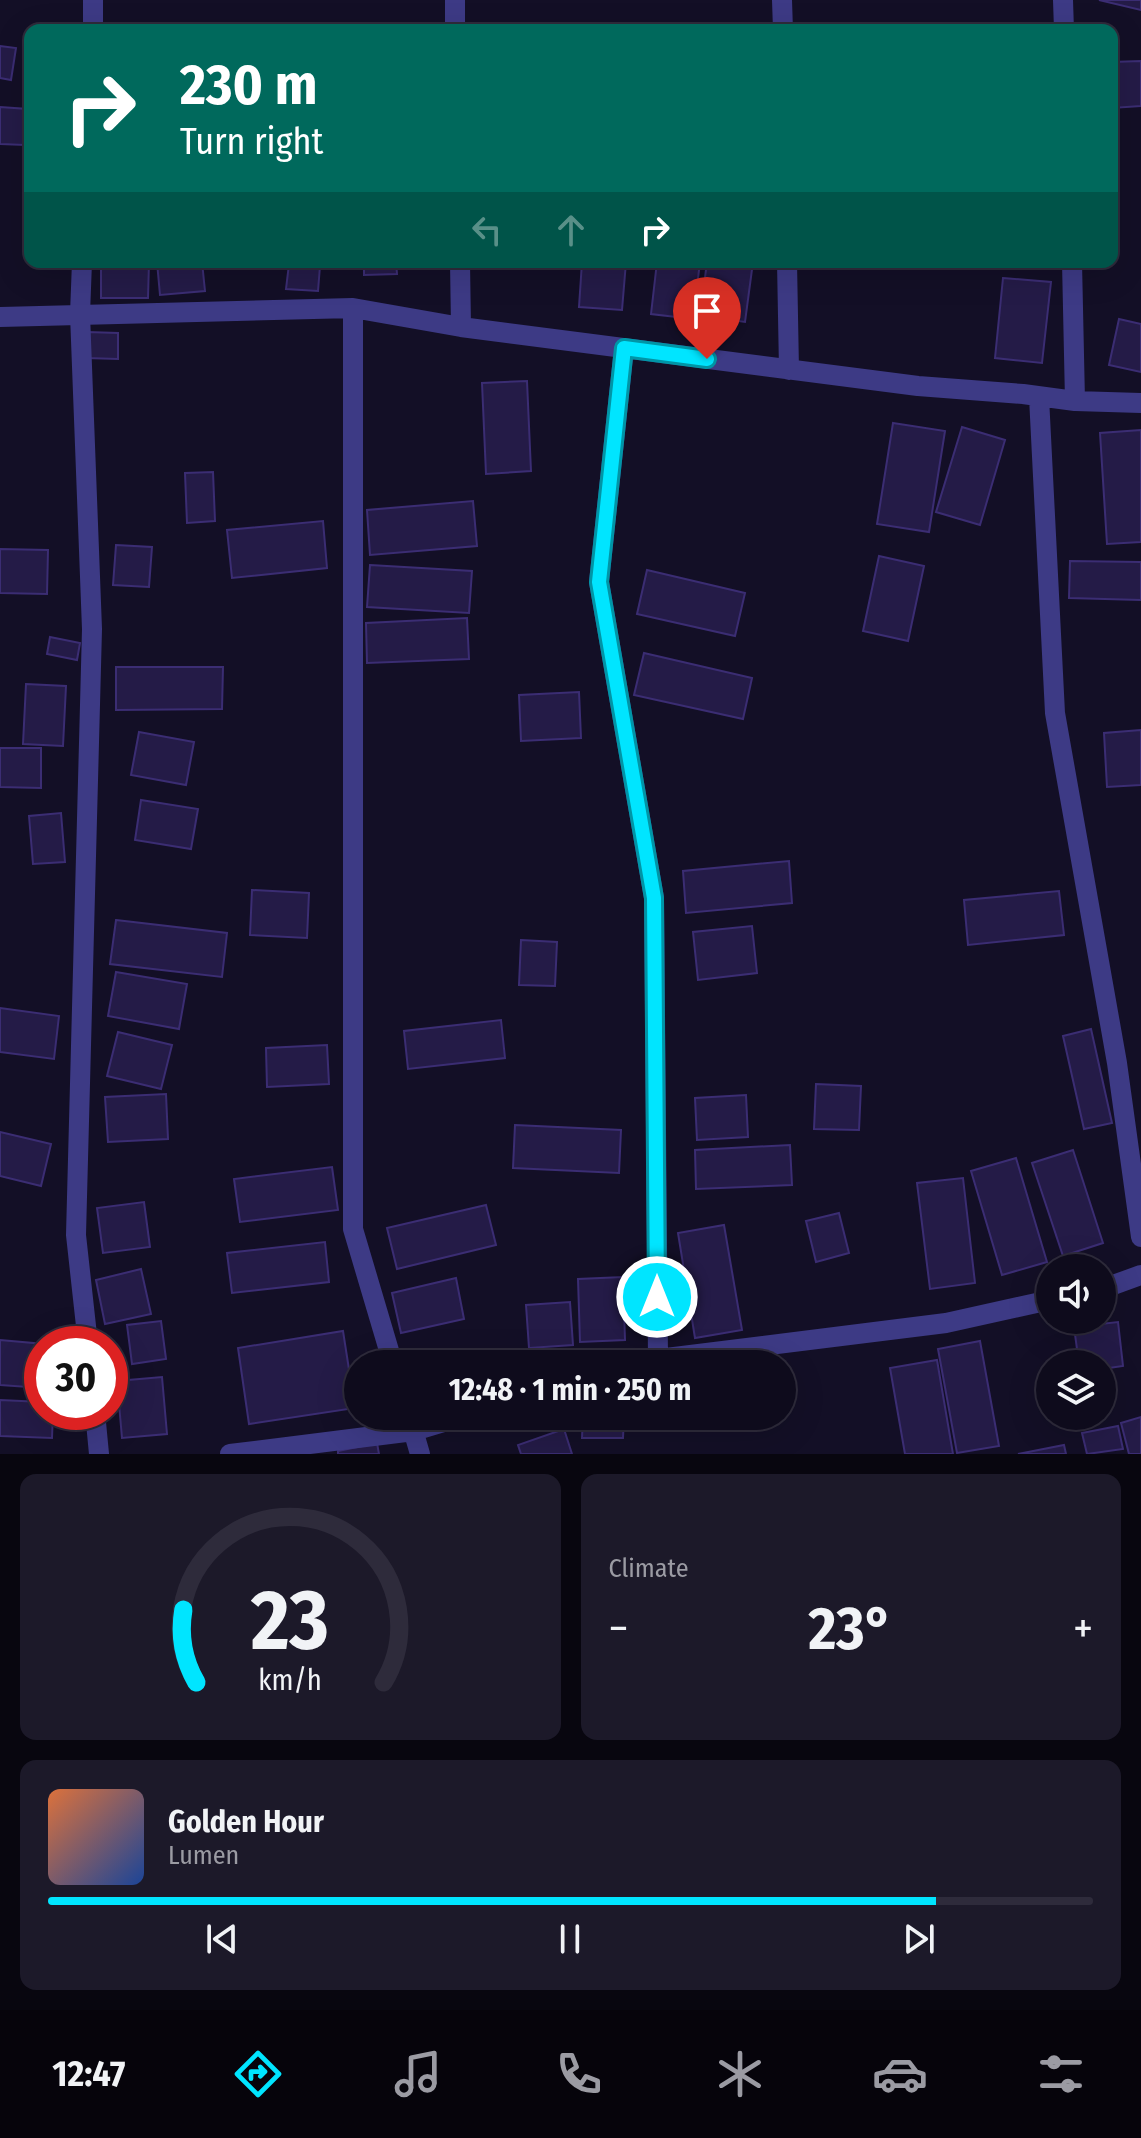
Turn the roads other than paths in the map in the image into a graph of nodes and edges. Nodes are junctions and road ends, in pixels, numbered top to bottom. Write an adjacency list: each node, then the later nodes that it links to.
1 (93, 0): 5 (street)
2 (455, 0): 6 (street)
3 (782, 0): 7 (street)
4 (1063, 0): 8 (street)
5 (93, 24)
6 (455, 24)
7 (783, 24)
8 (1064, 24)
9 (82, 268): 14 (street)
10 (460, 268): 16 (street)
11 (787, 268): 18 (street)
12 (1072, 268): 20 (street)
13 (353, 308): 14 (street); 16 (street); 27 (street)
14 (80, 314): 15 (street); 26 (street)
15 (0, 317)
16 (461, 327): 17 (street)
17 (624, 348): 18 (street); 28 (street)
18 (789, 370): 19 (street)
19 (1039, 397): 20 (street); 22 (street)
20 (1075, 401): 21 (street)
21 (1141, 403)
22 (1141, 1237)
23 (1141, 1275): 24 (street)
24 (1116, 1284)
25 (1036, 1303): 29 (street)
26 (86, 1326)
27 (389, 1350)
28 (649, 1350)
29 (735, 1350)
30 (97, 1430): 33 (street)
31 (375, 1430): 34 (street)
32 (413, 1430): 35 (street)
33 (99, 1454)
34 (230, 1454)
35 (420, 1454)

